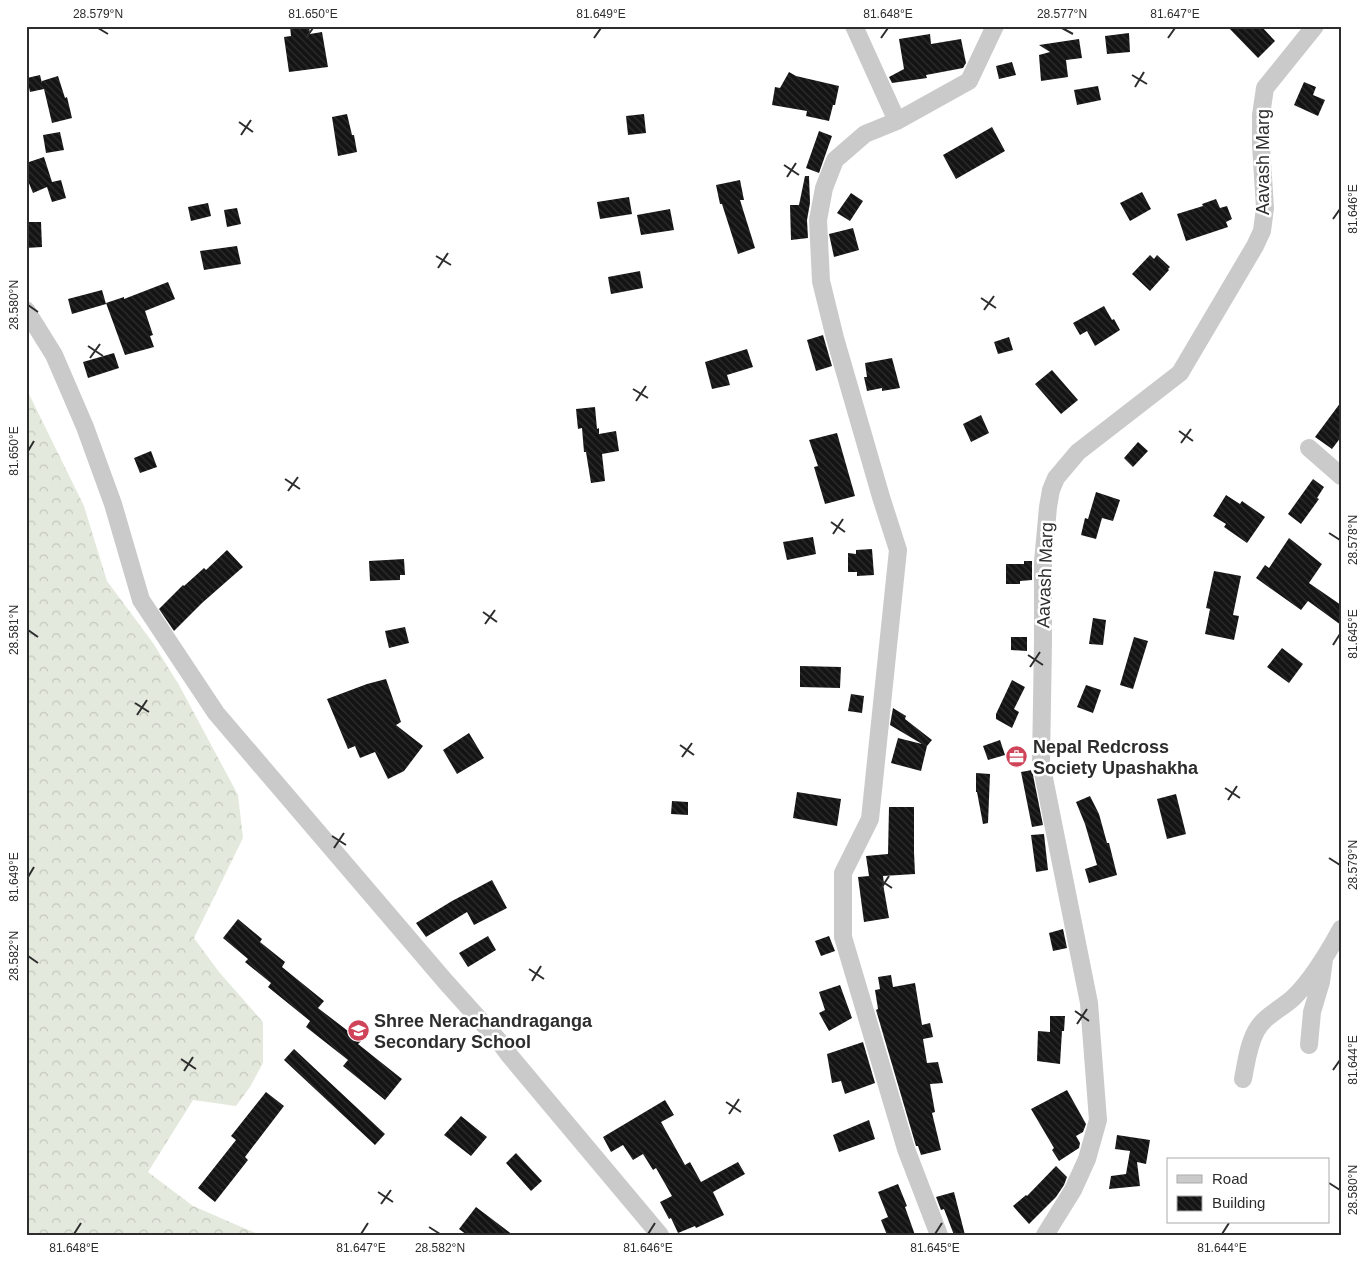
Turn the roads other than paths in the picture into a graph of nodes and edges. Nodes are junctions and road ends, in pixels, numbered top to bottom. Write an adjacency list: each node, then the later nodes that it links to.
1 (854, 26): 4 (street)
2 (995, 26): 4 (street)
3 (1315, 26): 14 (street, Aavash Marg)
4 (897, 120): 13 (street)
5 (26, 310): 12 (street)
6 (1309, 448): 7 (street)
7 (1341, 476)
8 (1341, 929): 9 (street)
9 (1324, 956): 10 (street); 11 (street)
10 (1309, 1045)
11 (1243, 1080)
12 (660, 1235)
13 (939, 1235)
14 (1045, 1235)

